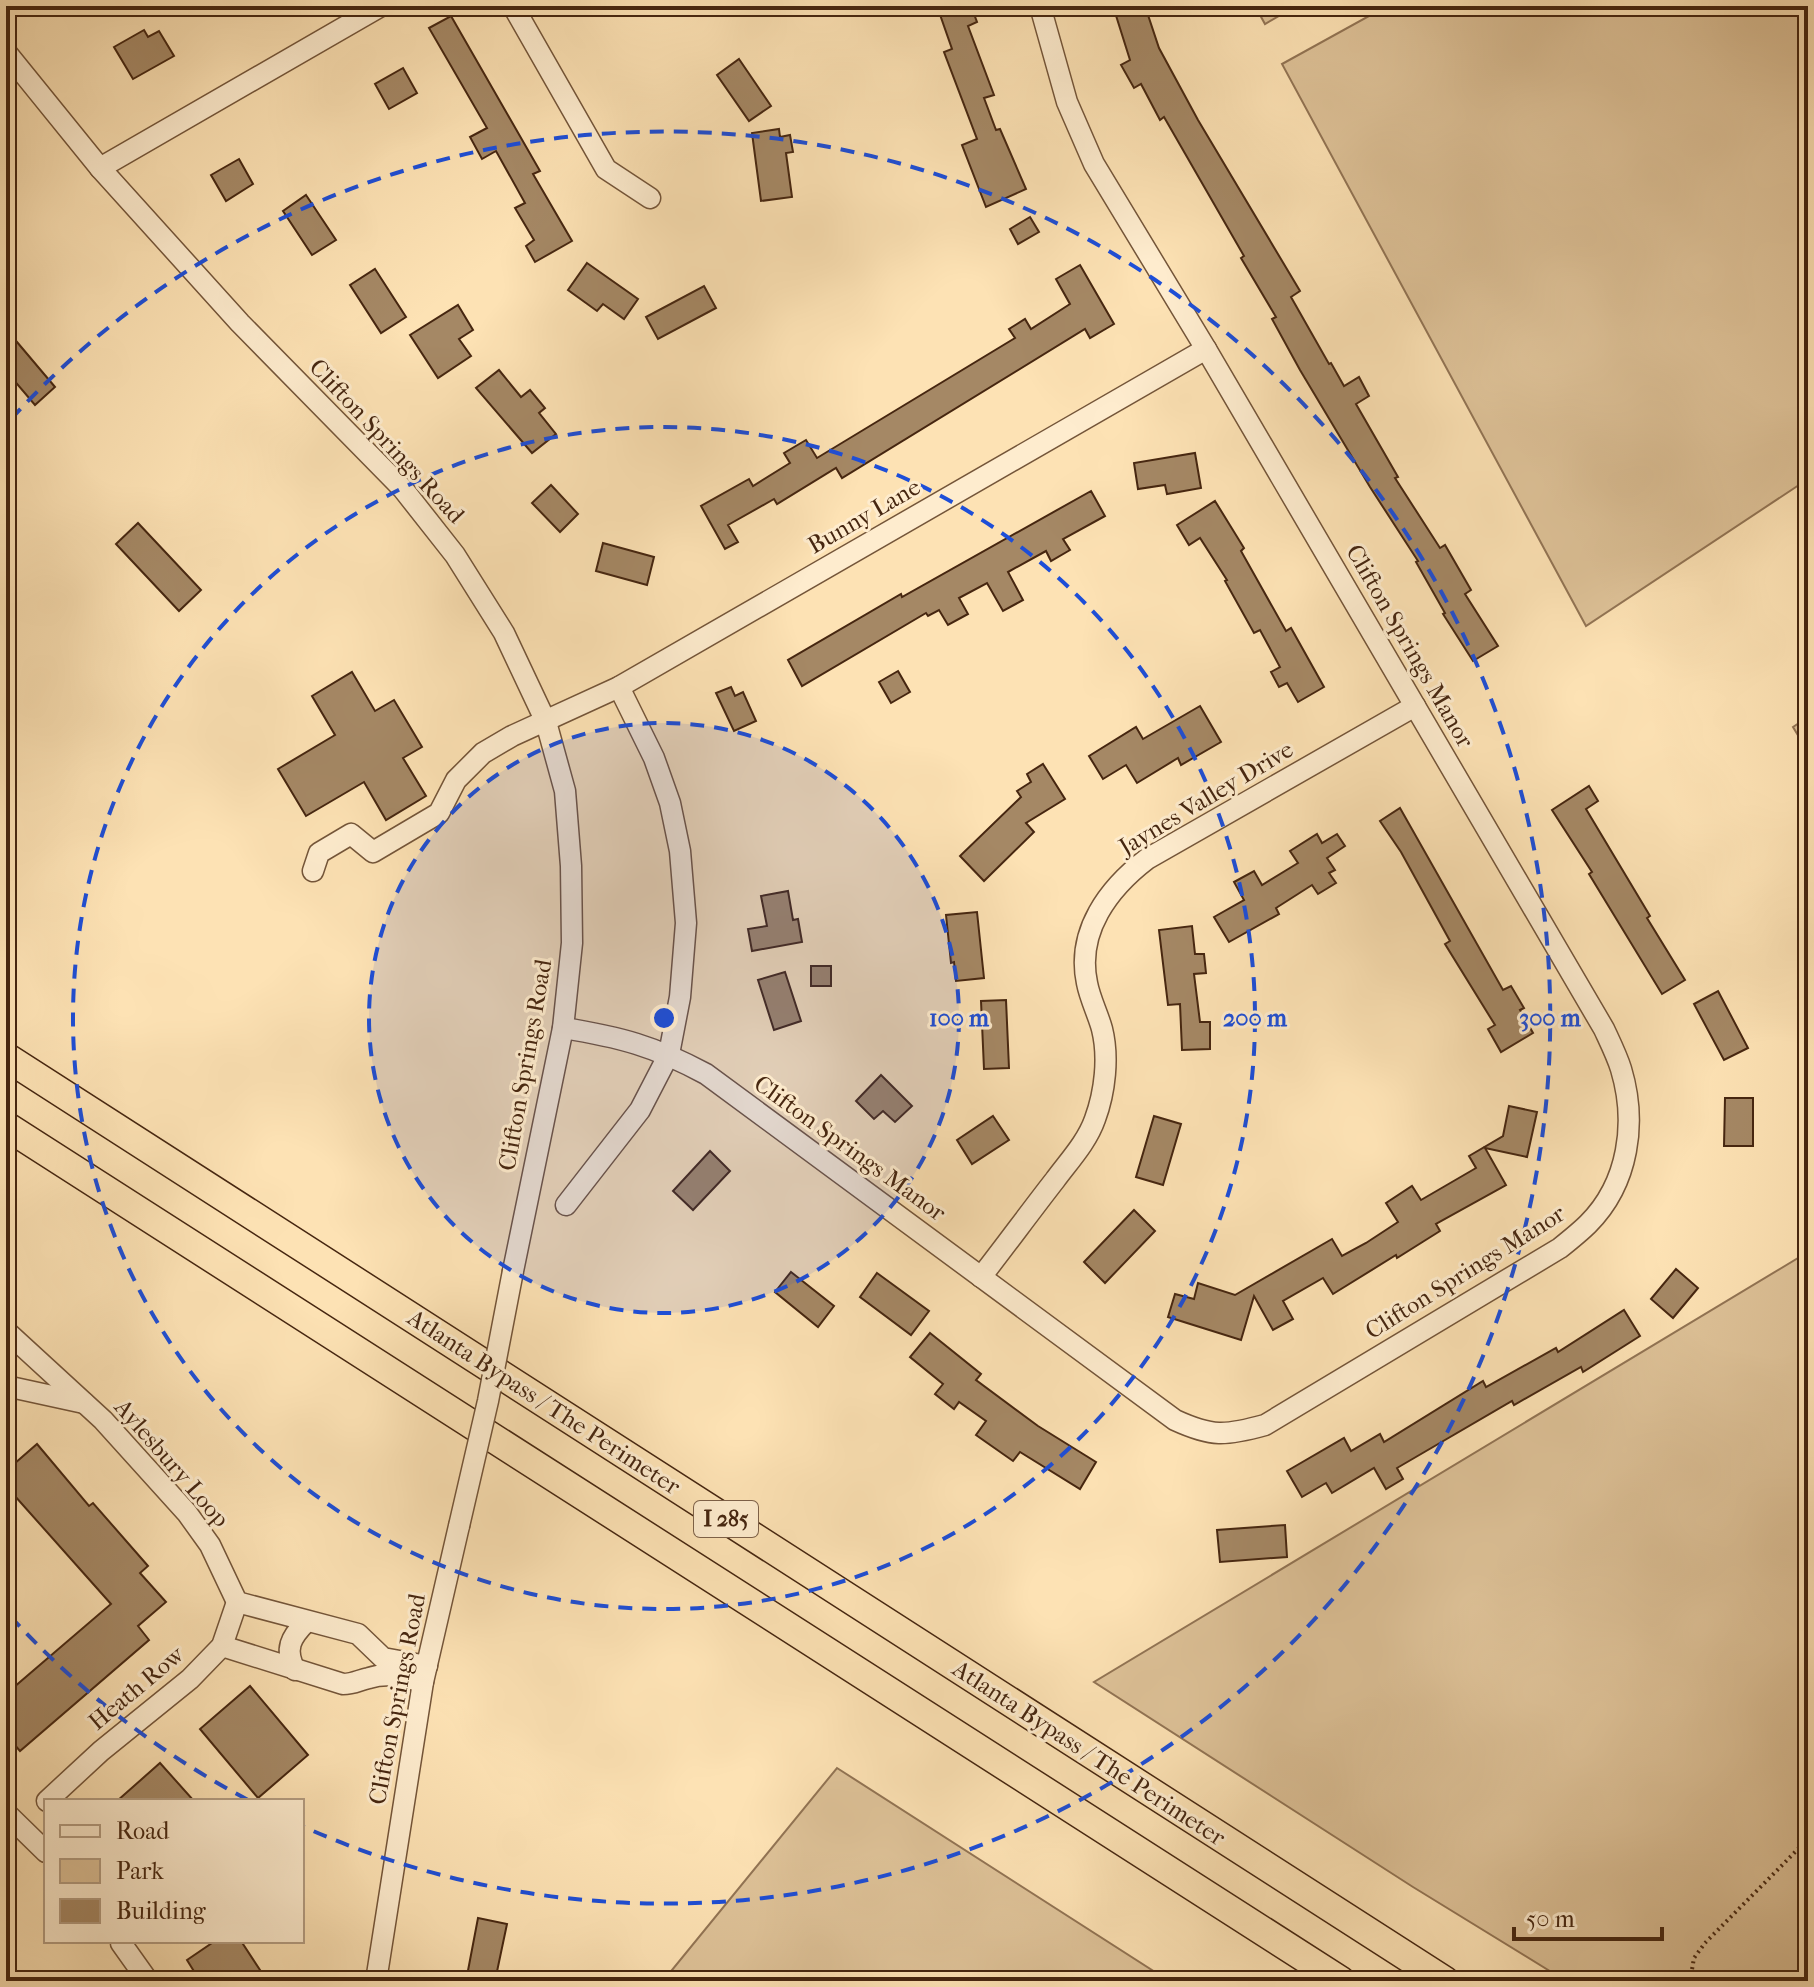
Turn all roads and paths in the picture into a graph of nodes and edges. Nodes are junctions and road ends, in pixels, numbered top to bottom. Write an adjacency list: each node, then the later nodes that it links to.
1 (381, 6): 5 (street)
2 (513, 6): 6 (street)
3 (1040, 6): 7 (street, Clifton Springs Manor)
4 (6, 52): 5 (street, Clifton Springs Road)
5 (100, 168): 10 (street, Clifton Springs Road)
6 (650, 198)
7 (1206, 349): 8 (street, Bunny Lane); 9 (street, Clifton Springs Manor)
8 (619, 687): 10 (street, Bunny Lane); 13 (street)
9 (1415, 706): 17 (street, Jaynes Valley Drive); 17 (street, Clifton Springs Manor)
10 (546, 722): 11 (street, Bunny Lane); 12 (street, Clifton Springs Road)
11 (313, 871)
12 (563, 1028): 13 (street, Clifton Springs Manor); 25 (street, Clifton Springs Road, bridge)
13 (669, 1054): 16 (street); 17 (street, Clifton Springs Manor)
14 (6, 1057): 35 (highway, Atlanta Bypass / The Perimeter / I 285)
15 (6, 1126): 34 (highway, I 285)
16 (566, 1205)
17 (981, 1277)
18 (6, 1331): 20 (street, Aylesbury Loop)
19 (6, 1386): 20 (street)
20 (85, 1403): 21 (street, Aylesbury Loop)
21 (237, 1602): 22 (street); 23 (street, Heath Row)
22 (306, 1622): 24 (street); 25 (street)
23 (222, 1646): 24 (street); 26 (street, Heath Row)
24 (295, 1670): 25 (street)
25 (425, 1674): 33 (street, Clifton Springs Road)
26 (50, 1799)
27 (44, 1803): 28 (street, Heath Row)
28 (12, 1818): 30 (street)
29 (1808, 1839): 36 (path)
30 (44, 1850)
31 (121, 1943): 32 (street)
32 (148, 1981)
33 (376, 1981)
34 (1341, 1981)
35 (1445, 1981)
36 (1690, 1981)

